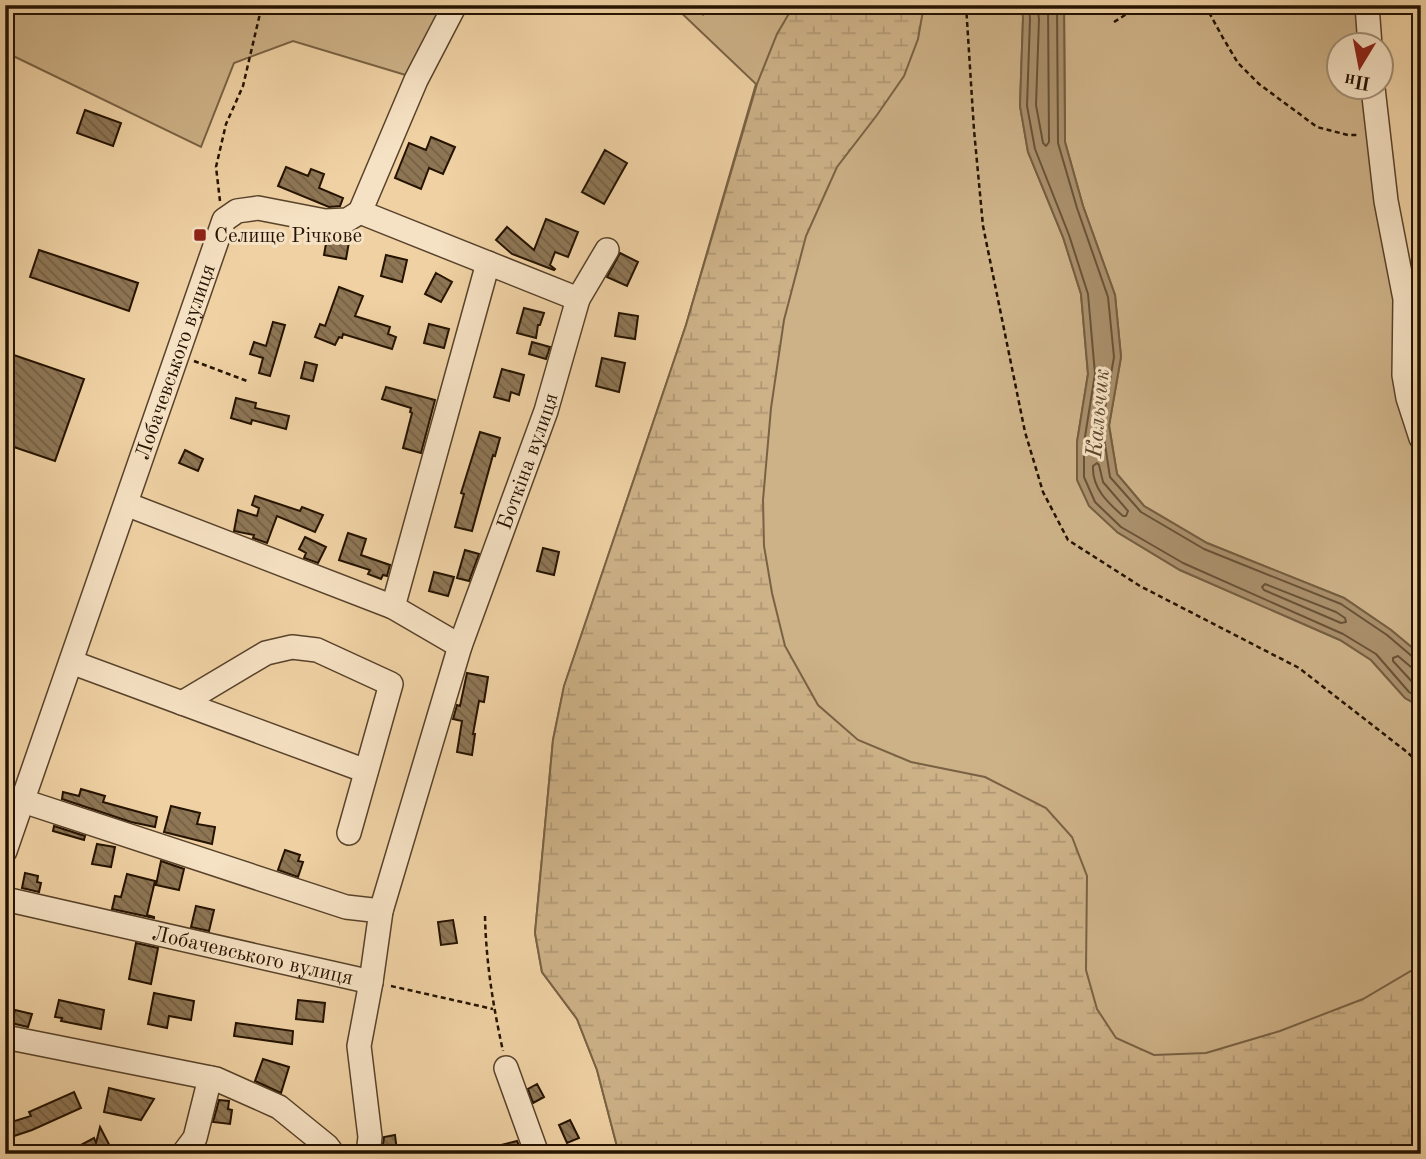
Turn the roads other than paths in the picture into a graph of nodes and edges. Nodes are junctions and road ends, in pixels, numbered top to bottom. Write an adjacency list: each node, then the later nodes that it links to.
1 (455, 5): 5 (street)
2 (1367, 5): 3 (street)
3 (1369, 32)
4 (1375, 102): 9 (street)
5 (360, 212): 7 (street); 11 (street, Лобачевського вулиця)
6 (607, 250): 8 (street, Боткіна вулиця)
7 (488, 263): 8 (street); 12 (street)
8 (578, 299): 13 (street, Боткіна вулиця)
9 (1417, 408): 10 (street)
10 (1421, 438)
11 (126, 504): 12 (street); 14 (street, Лобачевського вулиця)
12 (393, 607): 13 (street)
13 (460, 646): 21 (street, Боткіна вулиця)
14 (71, 662): 15 (street); 17 (street, Лобачевського вулиця)
15 (182, 702): 16 (street); 16 (street)
16 (366, 771): 18 (street)
17 (23, 801): 19 (street, Лобачевського вулиця); 21 (street)
18 (349, 833)
19 (5, 851)
20 (5, 899): 22 (street, Лобачевського вулиця)
21 (381, 911): 22 (street, Боткіна вулиця)
22 (371, 982): 28 (street, Лобачевського вулиця)
23 (5, 1037): 25 (street)
24 (506, 1068): 29 (street)
25 (210, 1078): 26 (street); 27 (street)
26 (183, 1154)
27 (333, 1154)
28 (368, 1154)
29 (537, 1154)

